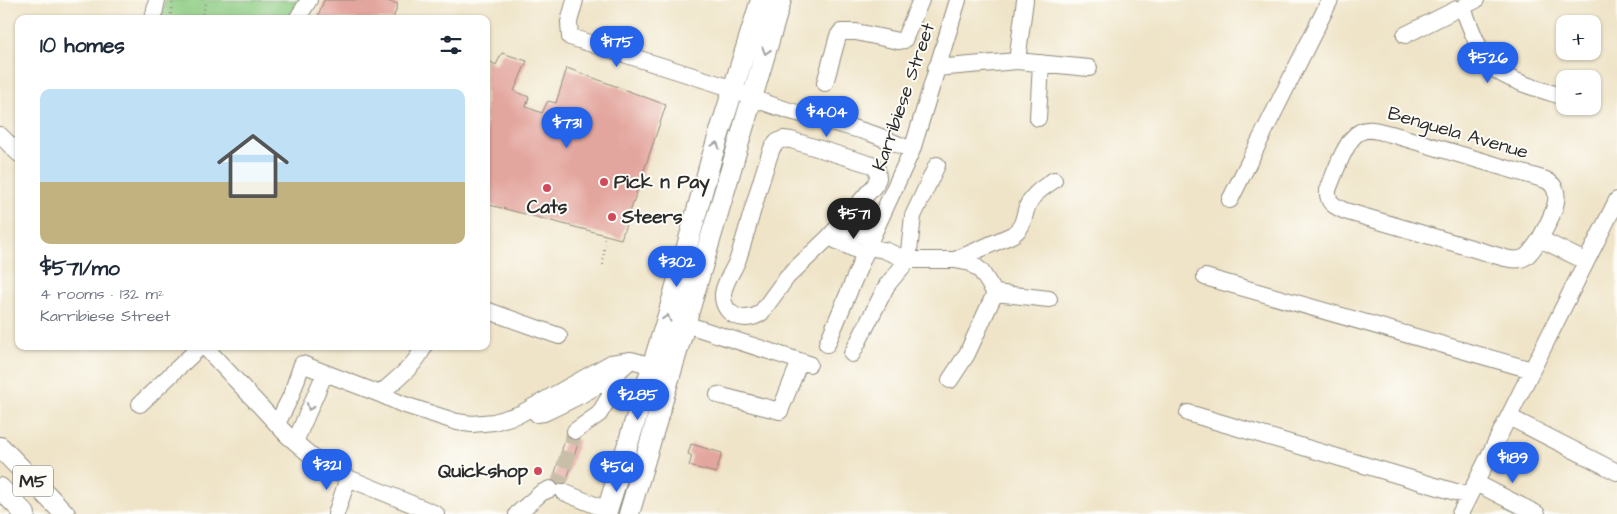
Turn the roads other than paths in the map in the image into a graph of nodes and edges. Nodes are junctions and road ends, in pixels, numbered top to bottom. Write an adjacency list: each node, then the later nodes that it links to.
1 (157, 0): 11 (street)
2 (308, 0): 12 (street)
3 (575, 0): 19 (street)
4 (761, 0): 19 (main road)
5 (781, 0): 21 (main road, one-way to 21)
6 (921, 0): 18 (street)
7 (958, 0): 16 (street, Karribiese Street)
8 (1025, 0): 14 (street)
9 (1330, 0): 28 (street)
10 (1464, 4): 13 (street); 20 (street)
11 (154, 15)
12 (299, 15)
13 (1405, 35)
14 (1017, 61): 15 (street); 16 (street)
15 (1040, 63): 17 (street); 22 (street)
16 (936, 68): 25 (street, Karribiese Street)
17 (1089, 68)
18 (825, 83)
19 (734, 89): 21 (street); 48 (main road, one-way to 19)
20 (1556, 94)
21 (752, 98): 25 (street); 40 (main road)
22 (1038, 118)
23 (0, 136): 24 (street)
24 (15, 150)
25 (912, 150): 32 (street, Karribiese Street)
26 (937, 165): 33 (street)
27 (1054, 180): 34 (street)
28 (1230, 200)
29 (1617, 200): 35 (street)
30 (834, 231): 30 (street); 32 (street)
31 (1540, 239): 31 (street, Benguela Avenue); 35 (street)
32 (868, 247): 33 (street); 42 (street, Karribiese Street)
33 (908, 260): 34 (street); 46 (street)
34 (955, 260): 37 (street)
35 (1586, 261): 49 (street)
36 (1205, 277): 49 (street)
37 (995, 293): 38 (street); 53 (street)
38 (1049, 299)
39 (490, 311): 41 (street)
40 (686, 324): 50 (main road); 56 (street)
41 (559, 336)
42 (826, 344)
43 (198, 350): 57 (street)
44 (206, 350): 64 (street)
45 (422, 350): 55 (street)
46 (852, 354)
47 (630, 360): 48 (street); 52 (street); 61 (street)
48 (652, 365): 50 (street); 72 (main road)
49 (1532, 370): 62 (street)
50 (671, 371): 78 (main road)
51 (325, 373): 55 (street); 64 (street); 66 (street, one-way to 66)
52 (618, 373): 54 (street); 63 (street)
53 (950, 380)
54 (599, 384): 58 (street); 59 (street)
55 (380, 394): 61 (street)
56 (718, 395)
57 (140, 404)
58 (585, 405): 59 (street); 63 (street)
59 (544, 413): 61 (street)
60 (1188, 413): 71 (street)
61 (520, 414)
62 (1509, 417): 68 (street); 71 (street)
63 (592, 420): 65 (street)
64 (277, 424): 66 (street)
65 (575, 431)
66 (295, 442): 69 (street)
67 (0, 447): 74 (main road, M5)
68 (1617, 472)
69 (348, 478): 75 (street); 76 (street)
70 (0, 488): 73 (main road, M5)
71 (1472, 489): 79 (street); 80 (street)
72 (606, 512): 77 (street)
73 (24, 514)
74 (65, 514)
75 (336, 514)
76 (436, 514)
77 (517, 514)
78 (629, 514)
79 (1460, 514)
80 (1537, 514)

